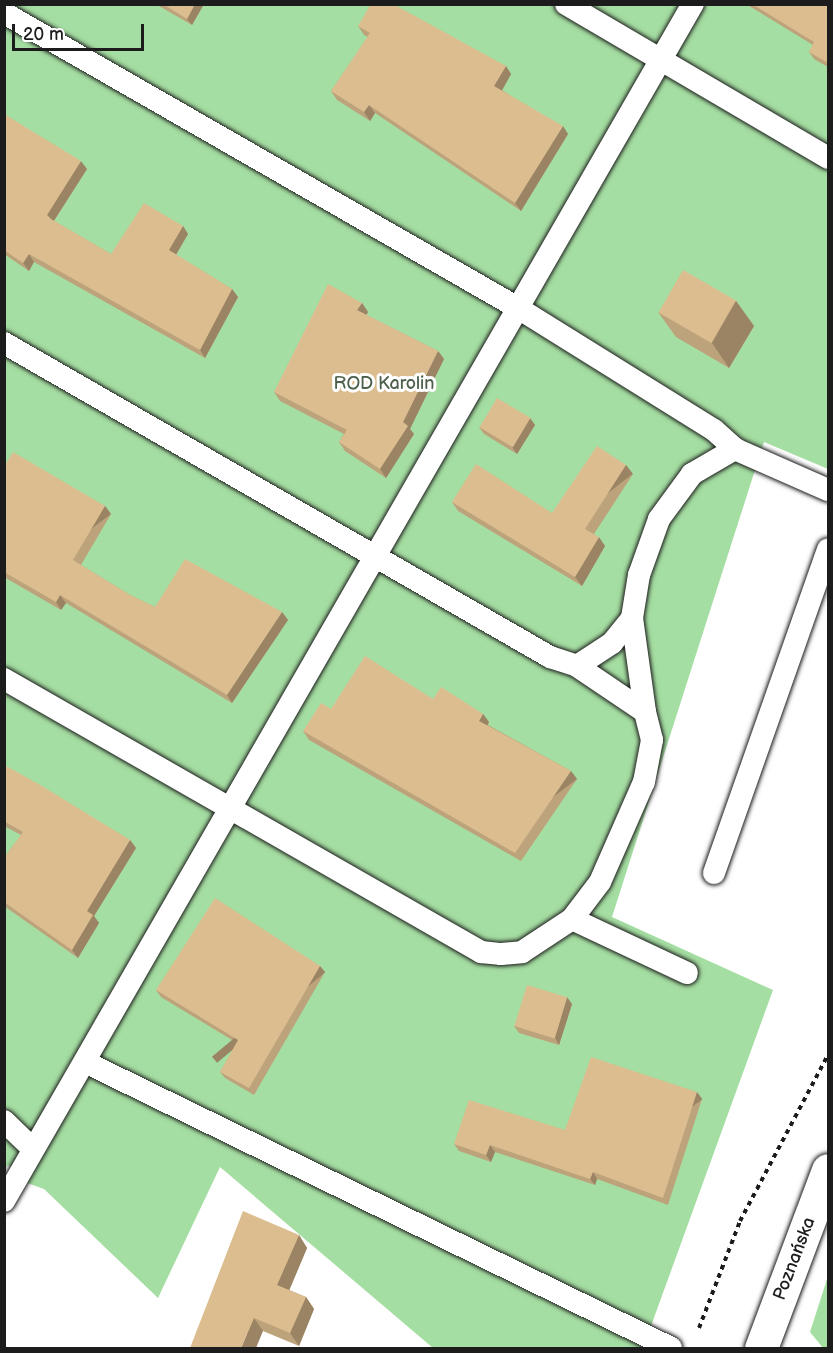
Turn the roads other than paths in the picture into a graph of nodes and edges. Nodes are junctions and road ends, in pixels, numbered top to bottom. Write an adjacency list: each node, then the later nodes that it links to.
1 (566, 4): 4 (lane)
2 (693, 4): 4 (lane)
3 (4, 13): 6 (lane)
4 (661, 59): 5 (lane); 6 (lane)
5 (828, 158)
6 (518, 308): 8 (lane); 11 (lane)
7 (4, 343): 11 (lane)
8 (735, 449): 9 (lane); 12 (lane)
9 (828, 490)
10 (828, 549): 17 (lane)
11 (376, 556): 13 (lane); 16 (lane)
12 (632, 618): 13 (lane); 15 (lane)
13 (577, 666): 15 (lane)
14 (4, 679): 16 (lane)
15 (645, 711): 18 (lane)
16 (230, 807): 18 (lane); 20 (lane)
17 (714, 873)
18 (572, 919): 19 (lane)
19 (687, 973)
20 (85, 1062): 22 (lane); 25 (lane)
21 (4, 1120): 22 (lane)
22 (32, 1148): 24 (lane)
23 (828, 1170): 26 (street, Poznańska)
24 (4, 1201)
25 (671, 1348)
26 (761, 1348)

